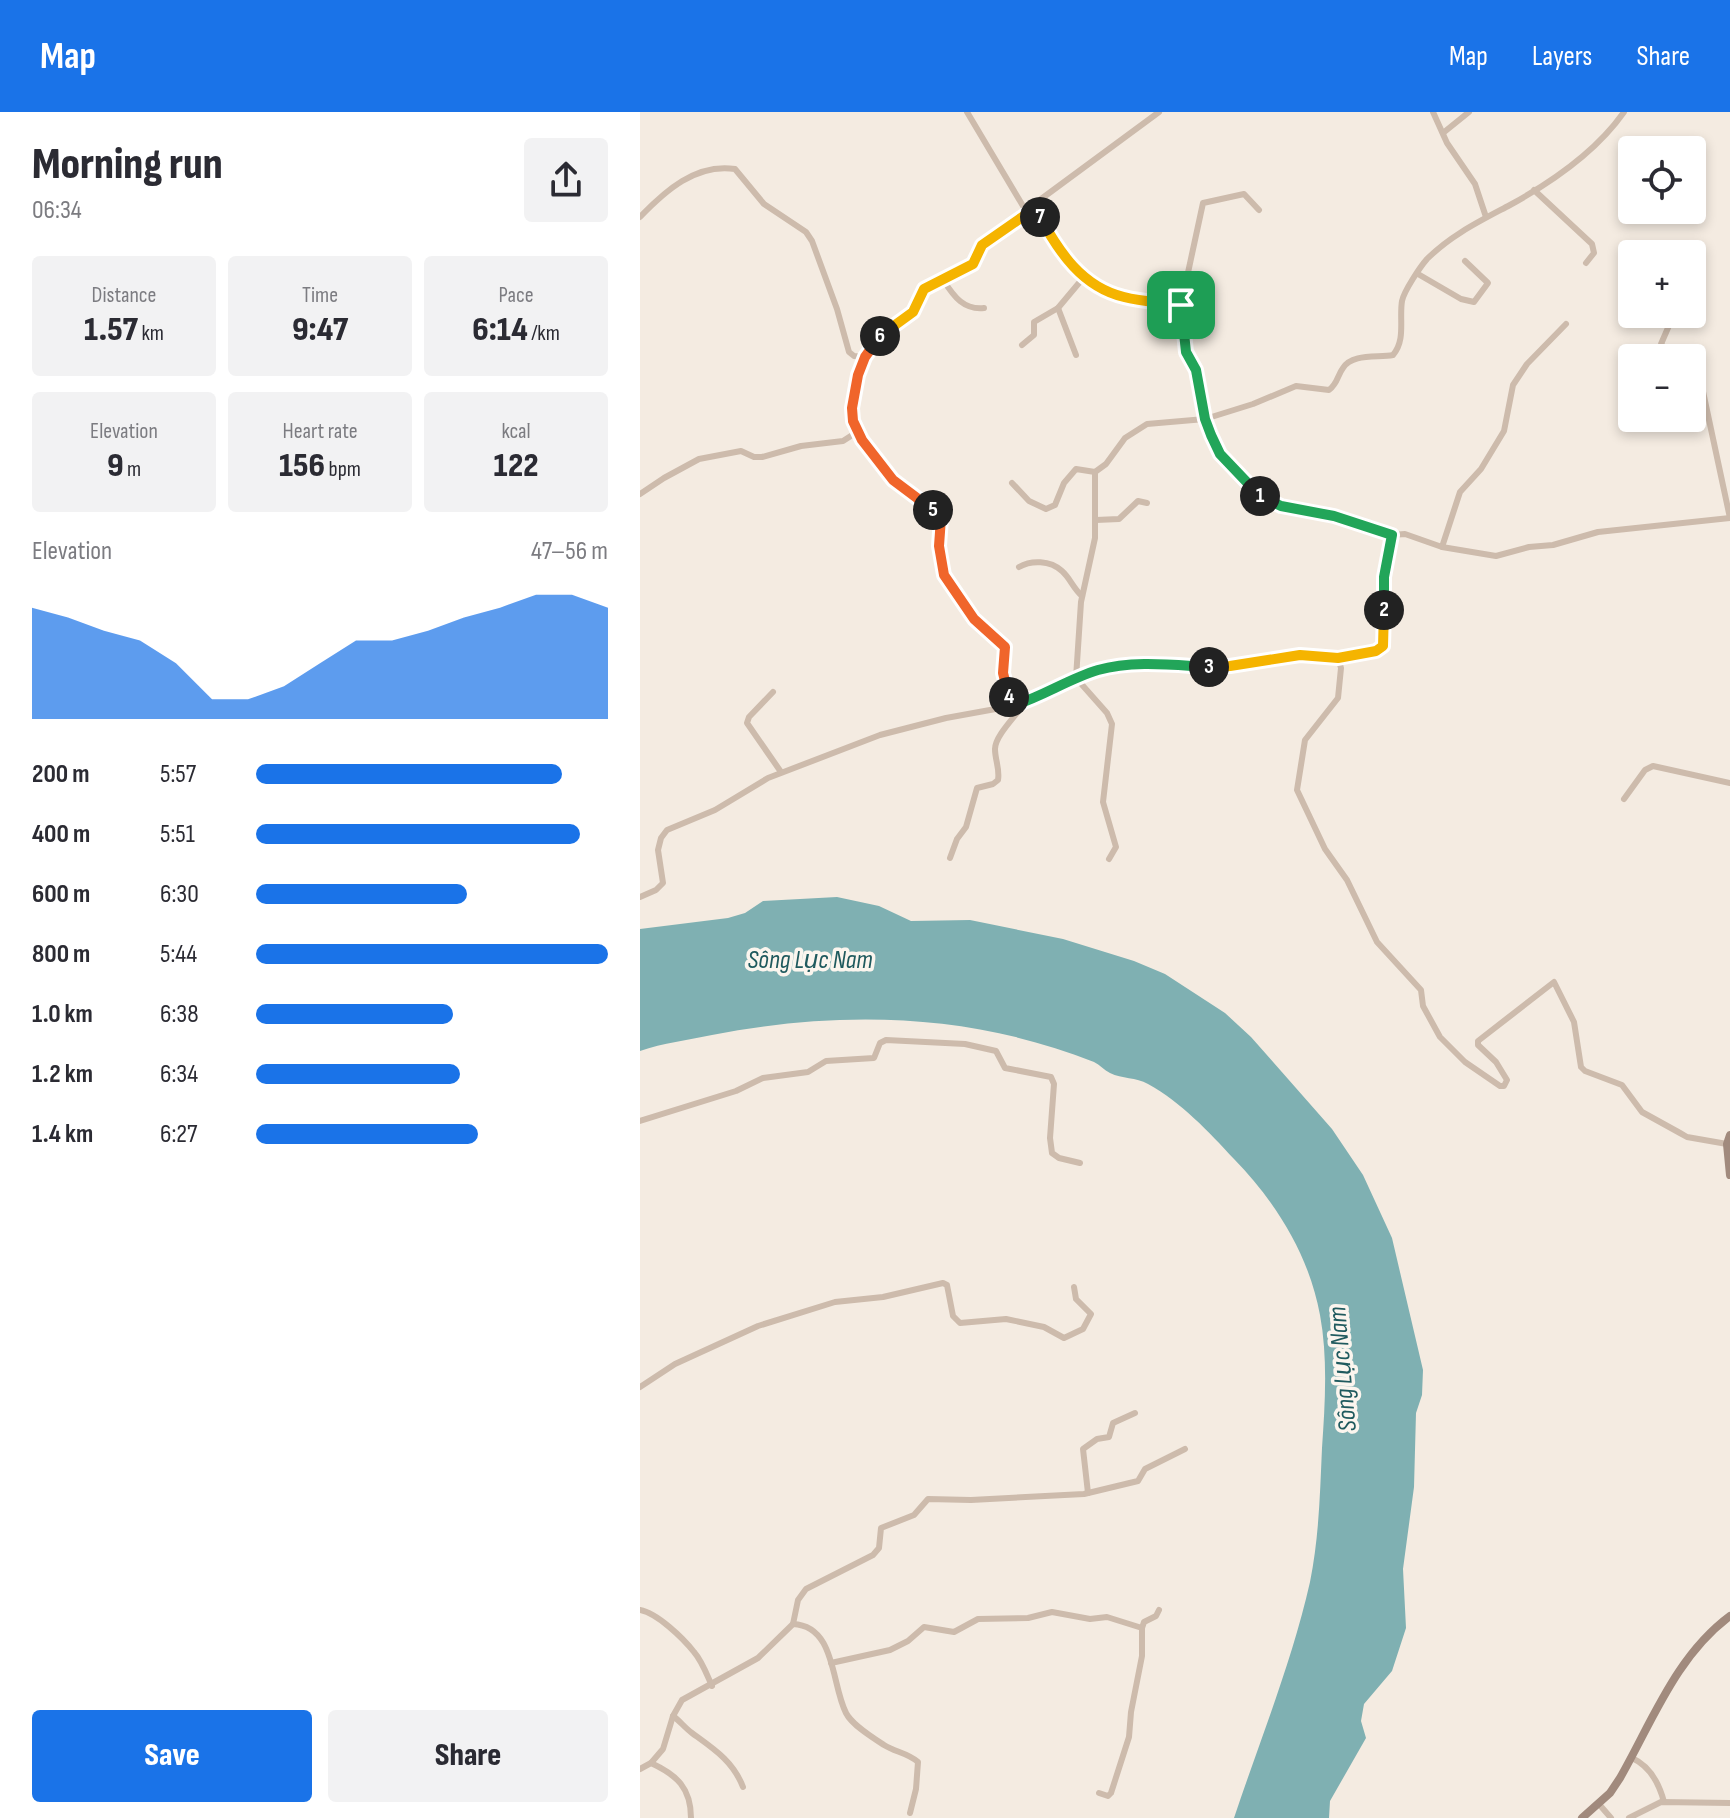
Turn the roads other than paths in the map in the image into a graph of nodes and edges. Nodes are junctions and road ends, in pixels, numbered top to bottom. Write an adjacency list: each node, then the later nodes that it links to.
1 (967, 112): 9 (street)
2 (1159, 112): 9 (street)
3 (1433, 112): 6 (street)
4 (1469, 112): 6 (street)
5 (1624, 112): 7 (street)
6 (1443, 133): 11 (street)
7 (1534, 190): 11 (street); 13 (street)
8 (1259, 210): 17 (street)
9 (1031, 211): 15 (street); 16 (street)
10 (640, 217): 23 (street)
11 (1486, 217): 14 (street)
12 (1465, 261): 14 (street)
13 (1586, 263)
14 (1418, 274): 25 (street)
15 (1084, 277): 17 (street); 19 (street)
16 (944, 281): 18 (street); 23 (street)
17 (1181, 305): 25 (street)
18 (984, 308)
19 (1058, 308): 21 (street); 22 (street)
20 (1566, 324): 34 (street)
21 (1022, 345)
22 (1076, 355)
23 (865, 357): 26 (street)
24 (1706, 406): 31 (street)
25 (1205, 419): 27 (street); 33 (street)
26 (857, 432): 29 (street); 41 (street)
27 (1095, 472): 28 (street); 32 (street)
28 (1012, 483)
29 (640, 494)
30 (1147, 503): 32 (street)
31 (1730, 518): 34 (street)
32 (1096, 520): 36 (street)
33 (1392, 535): 34 (street); 37 (street)
34 (1442, 547)
35 (1019, 567): 36 (street)
36 (1082, 596): 38 (street)
37 (1338, 658): 38 (street); 49 (street)
38 (1076, 678): 40 (street); 46 (street)
39 (773, 692): 42 (street)
40 (1026, 701): 41 (street); 45 (street)
41 (1012, 706): 42 (street)
42 (781, 772): 47 (street)
43 (1730, 783): 44 (street)
44 (1624, 799)
45 (950, 858)
46 (1109, 859)
47 (640, 897)
48 (640, 1121): 50 (street)
49 (1729, 1139): 51 (street)
50 (1080, 1163)
51 (1730, 1175)
52 (1074, 1287): 53 (street)
53 (640, 1387)
54 (1135, 1413): 56 (street)
55 (1185, 1449): 56 (street)
56 (1088, 1493): 60 (street)
57 (640, 1610): 63 (street)
58 (1159, 1610): 61 (street)
59 (1730, 1616): 65 (street)
60 (793, 1624): 62 (street); 63 (street)
61 (1142, 1628): 62 (street); 69 (street)
62 (831, 1663): 73 (street)
63 (712, 1686): 64 (street)
64 (673, 1716): 66 (street); 68 (street)
65 (1632, 1758): 70 (street); 71 (street)
66 (651, 1763): 67 (street); 74 (street)
67 (640, 1769)
68 (743, 1787)
69 (1099, 1793)
70 (1664, 1802): 72 (street); 77 (street)
71 (1598, 1803): 75 (street); 76 (street)
72 (1730, 1803)
73 (910, 1813)
74 (691, 1818)
75 (1582, 1818)
76 (1611, 1818)
77 (1629, 1818)

